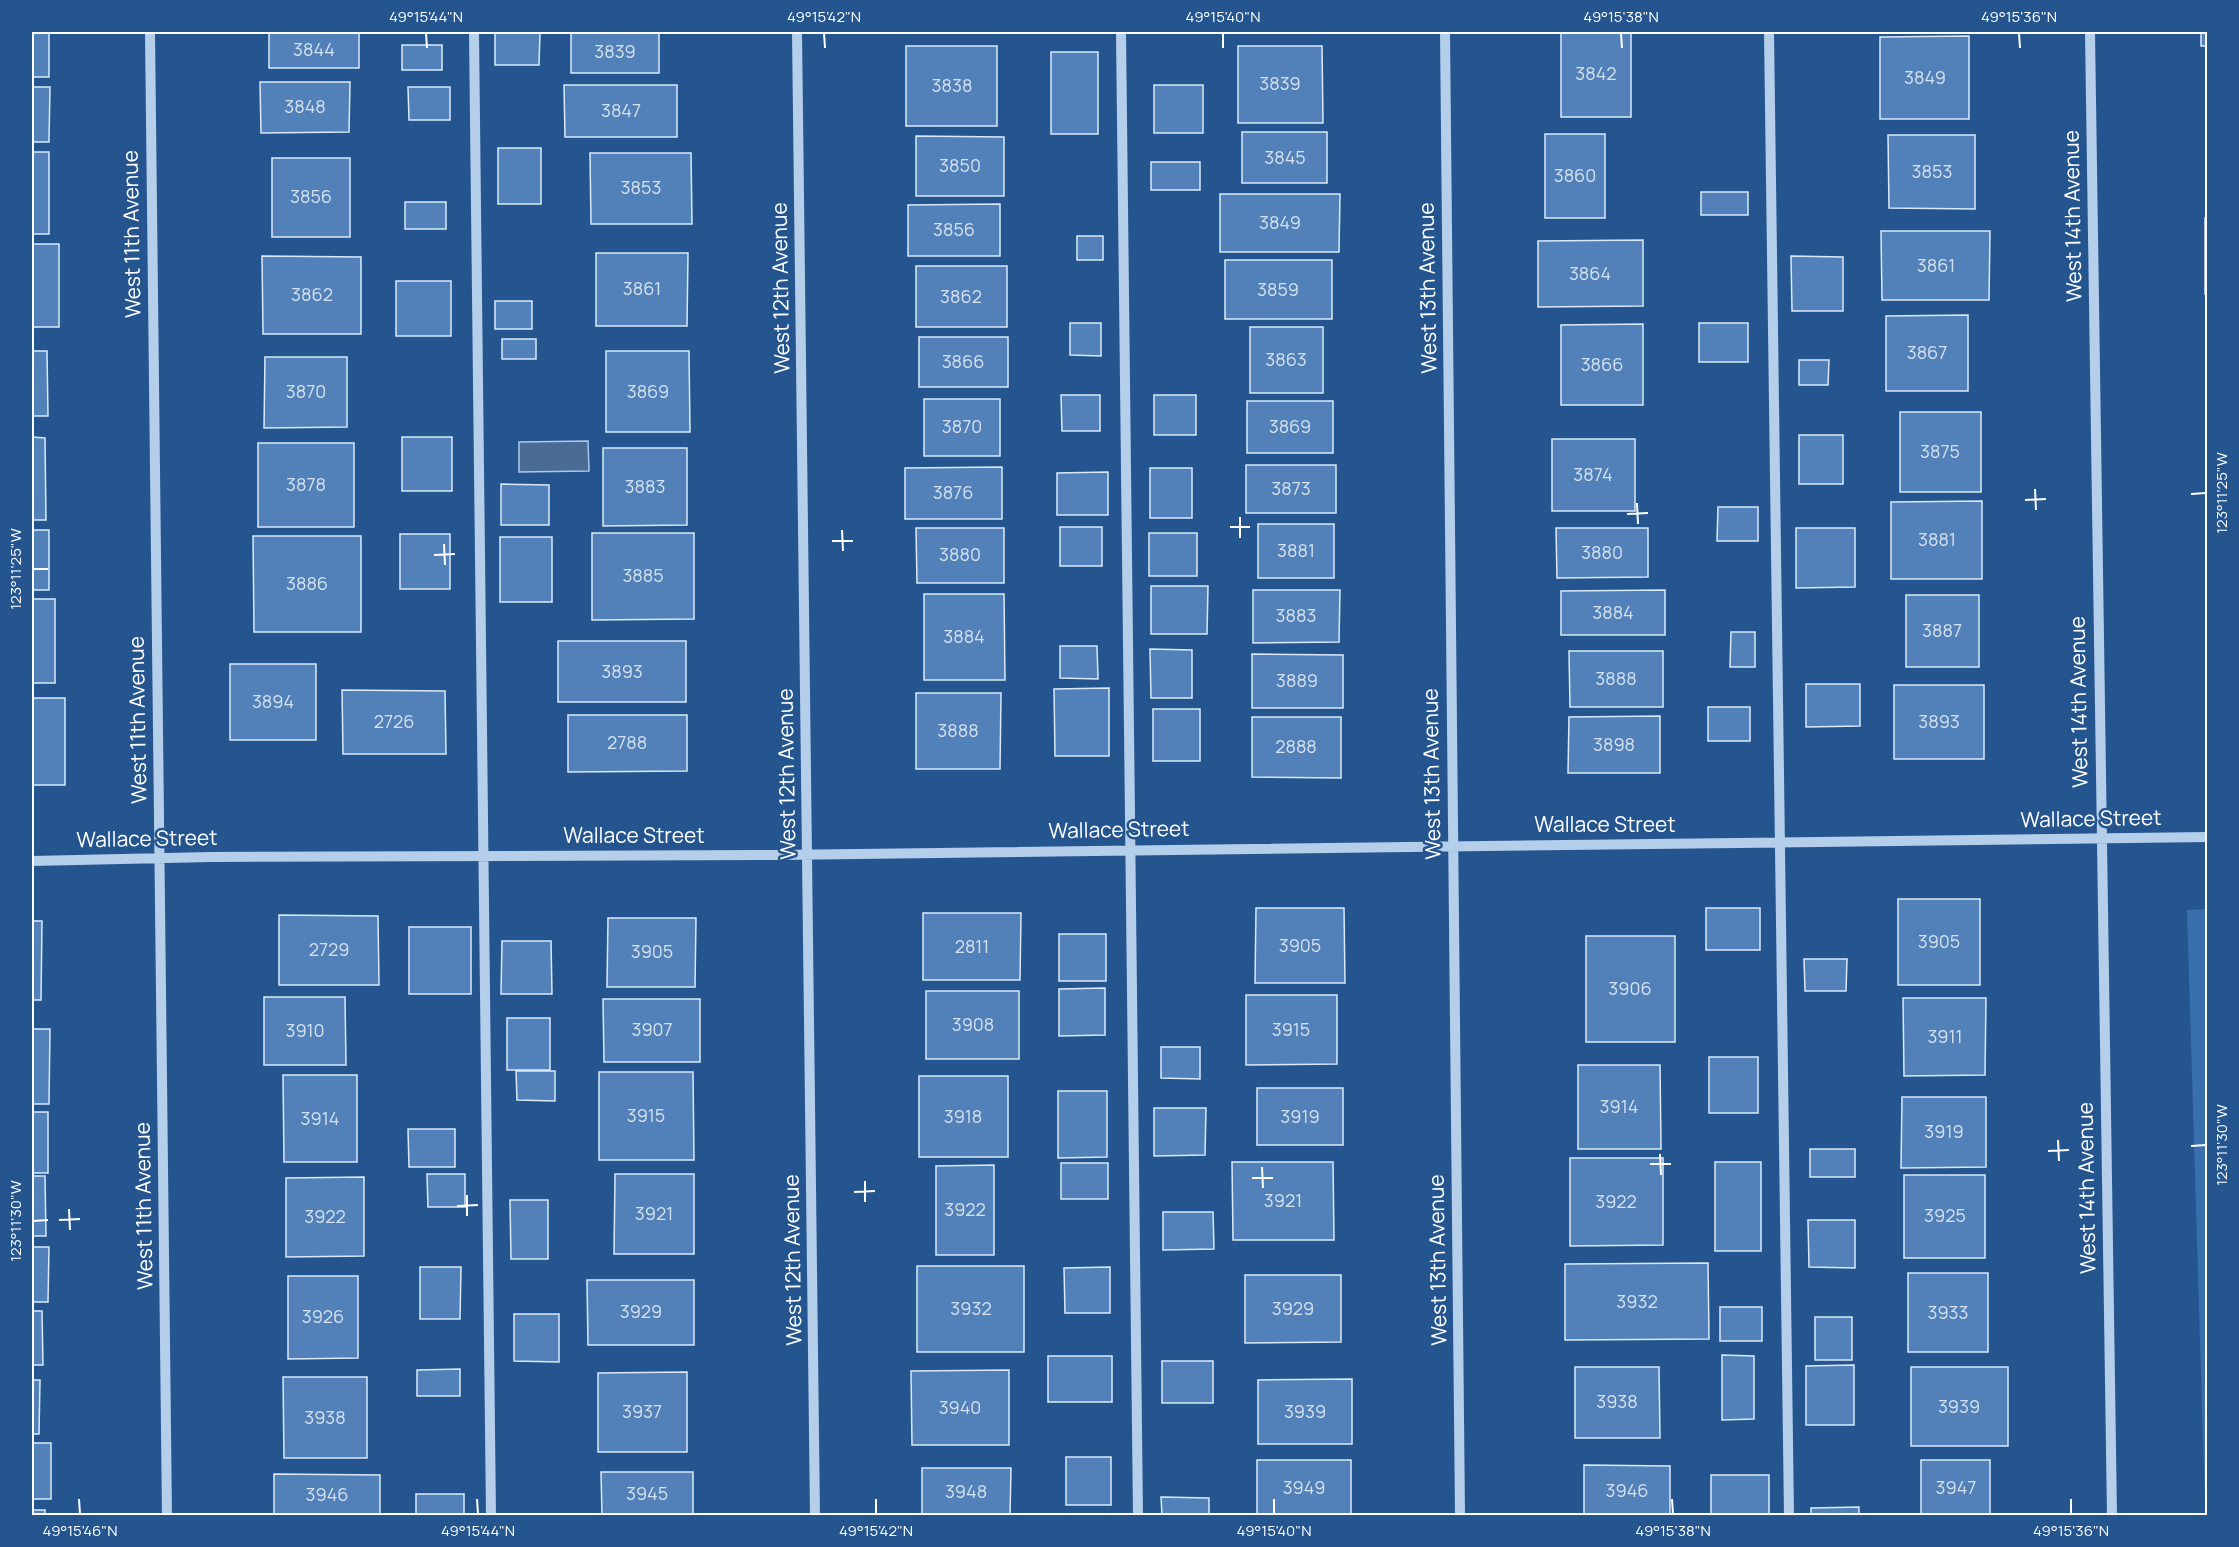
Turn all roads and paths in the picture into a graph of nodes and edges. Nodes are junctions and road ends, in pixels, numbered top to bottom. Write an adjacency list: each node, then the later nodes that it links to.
1 (150, 32): 15 (street, West 11th Avenue)
2 (474, 32): 14 (street)
3 (797, 32): 13 (street, West 12th Avenue)
4 (1121, 32): 12 (street)
5 (1444, 32): 11 (street, West 13th Avenue)
6 (1769, 32): 10 (street)
7 (2090, 32): 9 (street, West 14th Avenue)
8 (2208, 837): 9 (street, Wallace Street)
9 (2101, 838): 10 (street, Wallace Street); 23 (street, West 14th Avenue)
10 (1779, 843): 11 (street, Wallace Street); 22 (street)
11 (1453, 845): 12 (street, Wallace Street); 21 (street, West 13th Avenue)
12 (1132, 850): 13 (street, Wallace Street); 20 (street)
13 (808, 855): 14 (street, Wallace Street); 19 (street, West 12th Avenue)
14 (484, 856): 15 (street, Wallace Street); 18 (street)
15 (159, 858): 16 (street, Wallace Street); 17 (street, West 11th Avenue)
16 (32, 861)
17 (167, 1515)
18 (491, 1515)
19 (815, 1515)
20 (1138, 1515)
21 (1460, 1515)
22 (1789, 1515)
23 (2112, 1515)

